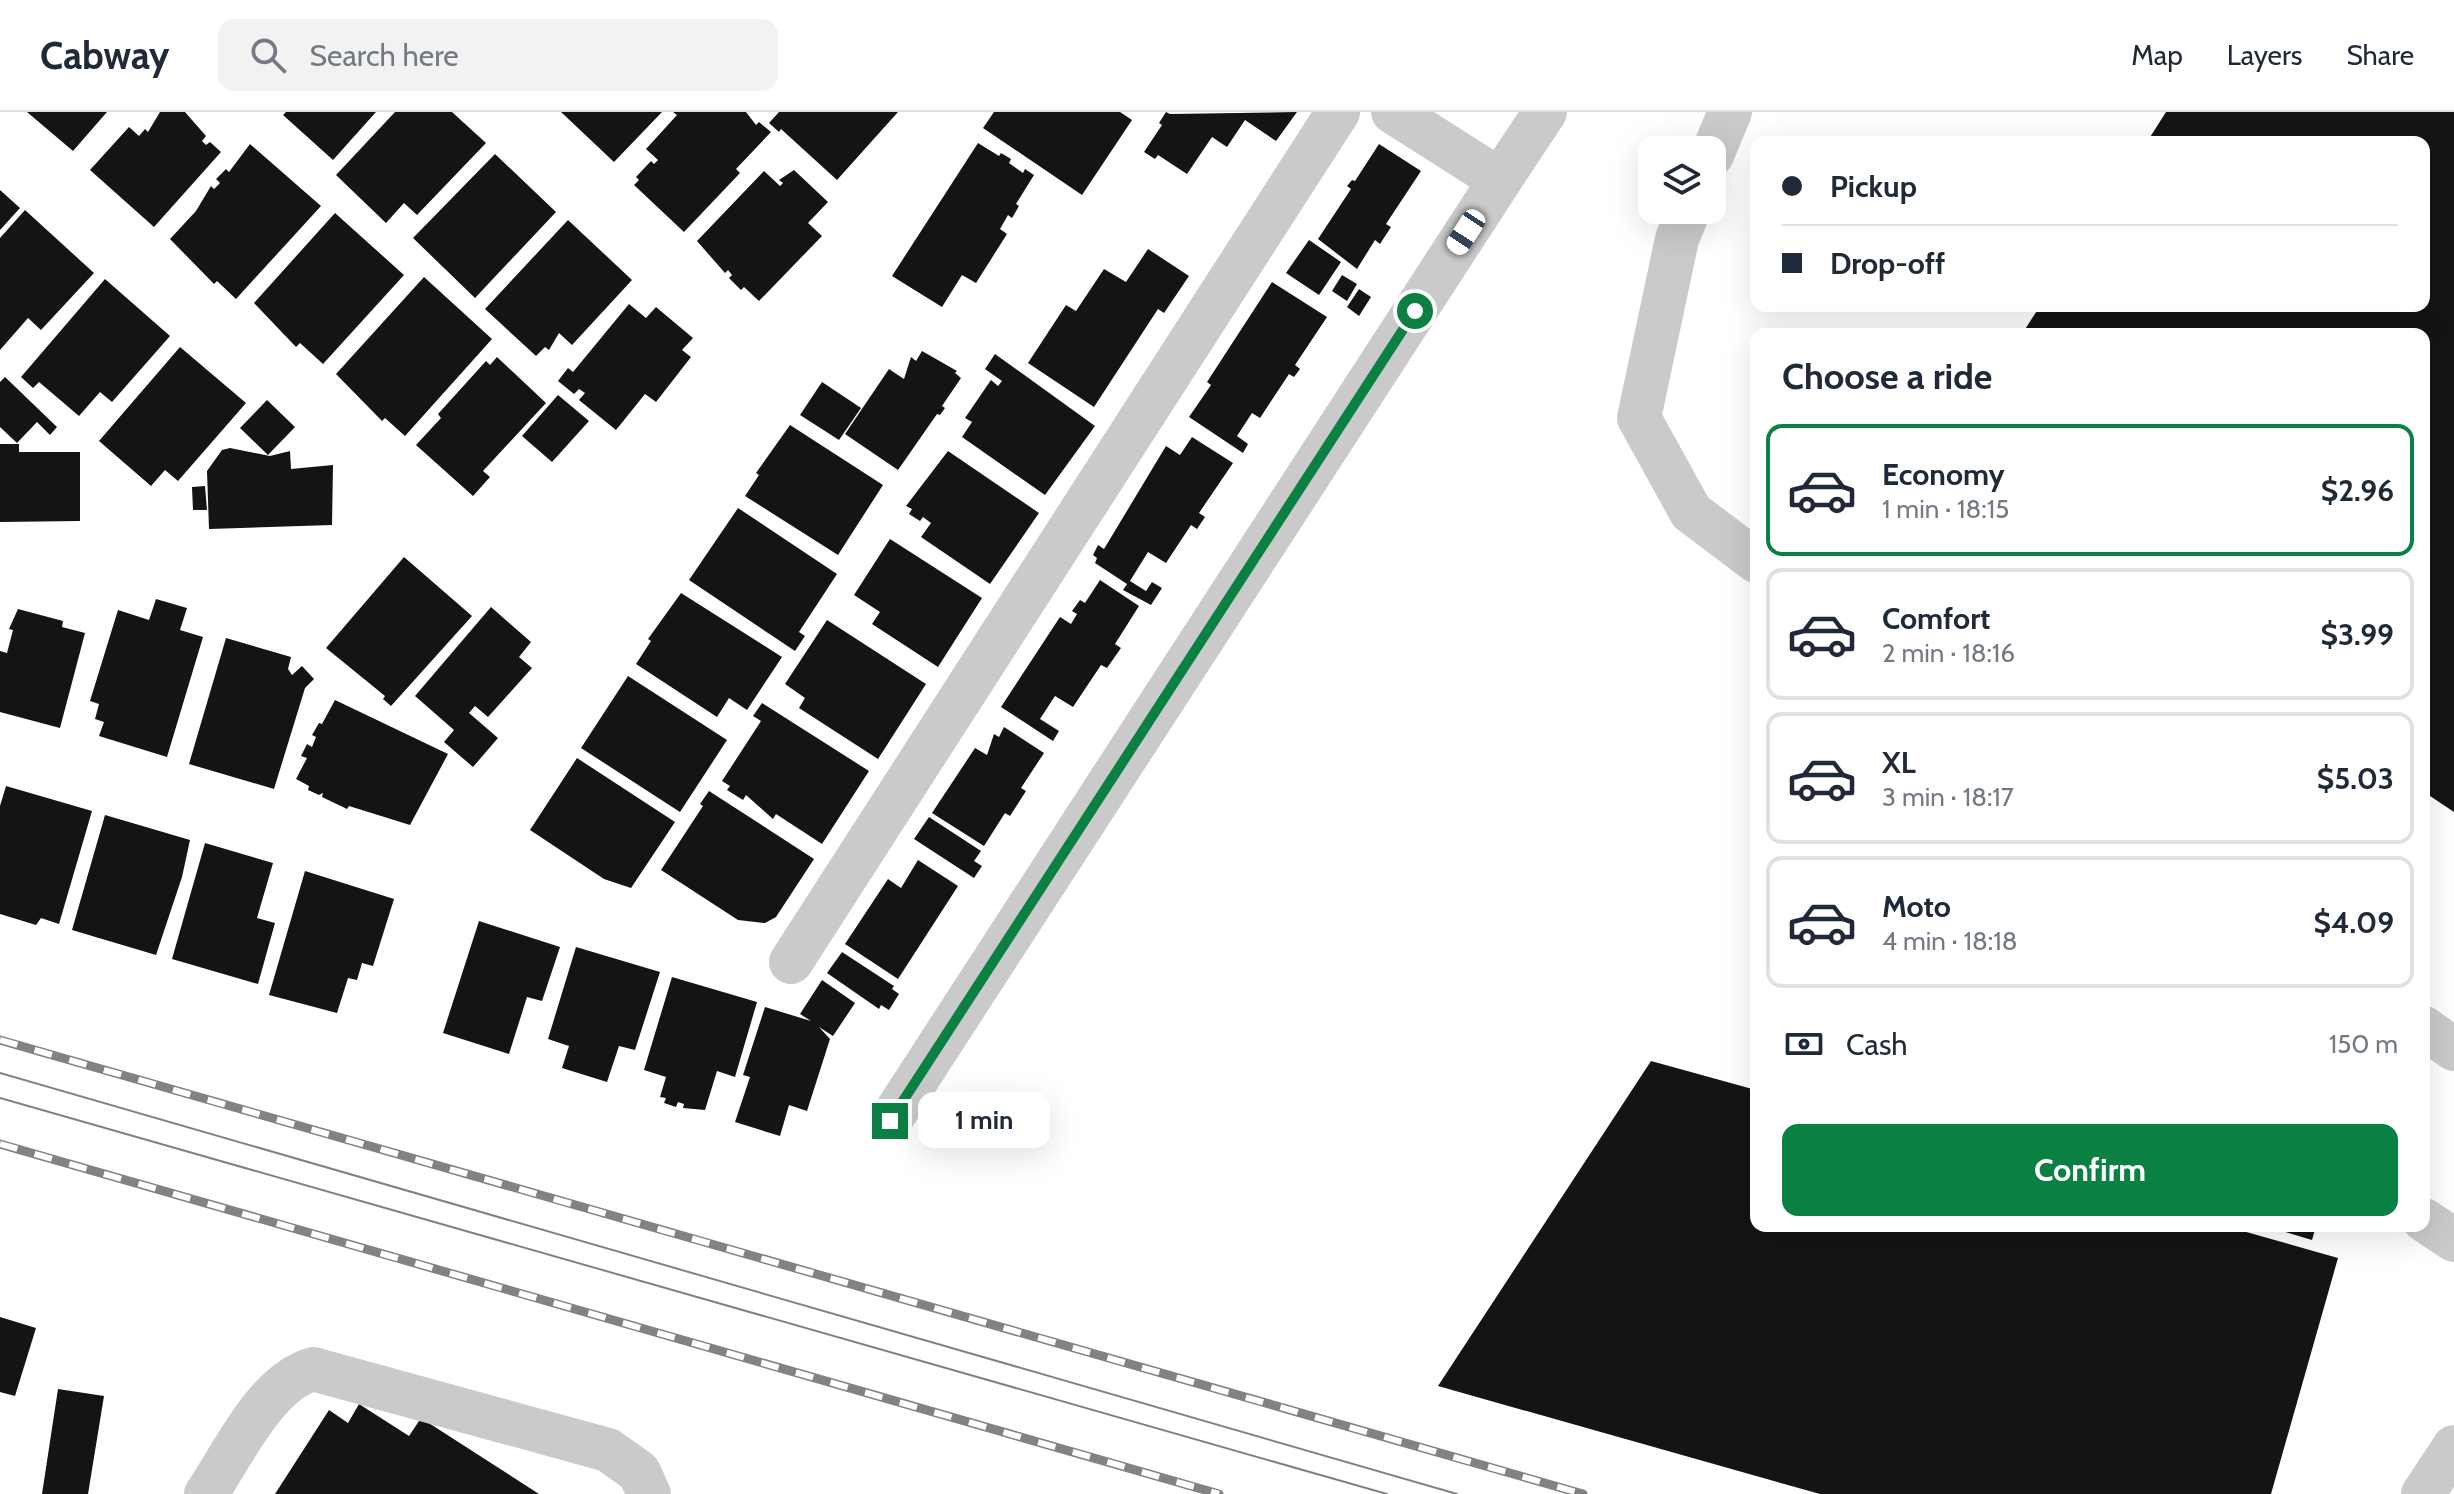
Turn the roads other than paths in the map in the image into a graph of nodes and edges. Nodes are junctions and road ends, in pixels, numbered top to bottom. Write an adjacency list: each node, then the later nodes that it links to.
1 (1338, 112): 9 (street)
2 (1393, 112): 6 (street)
3 (1545, 112): 6 (street)
4 (1730, 112): 5 (street)
5 (1720, 136)
6 (1500, 180): 12 (street)
7 (1683, 224): 8 (street)
8 (1750, 556)
9 (791, 962)
10 (2430, 1032): 11 (street)
11 (2454, 1049)
12 (890, 1121)
13 (2430, 1224): 14 (street)
14 (2454, 1240)
15 (2454, 1447): 18 (street)
16 (206, 1494): 17 (street)
17 (649, 1494)
18 (2423, 1494)

